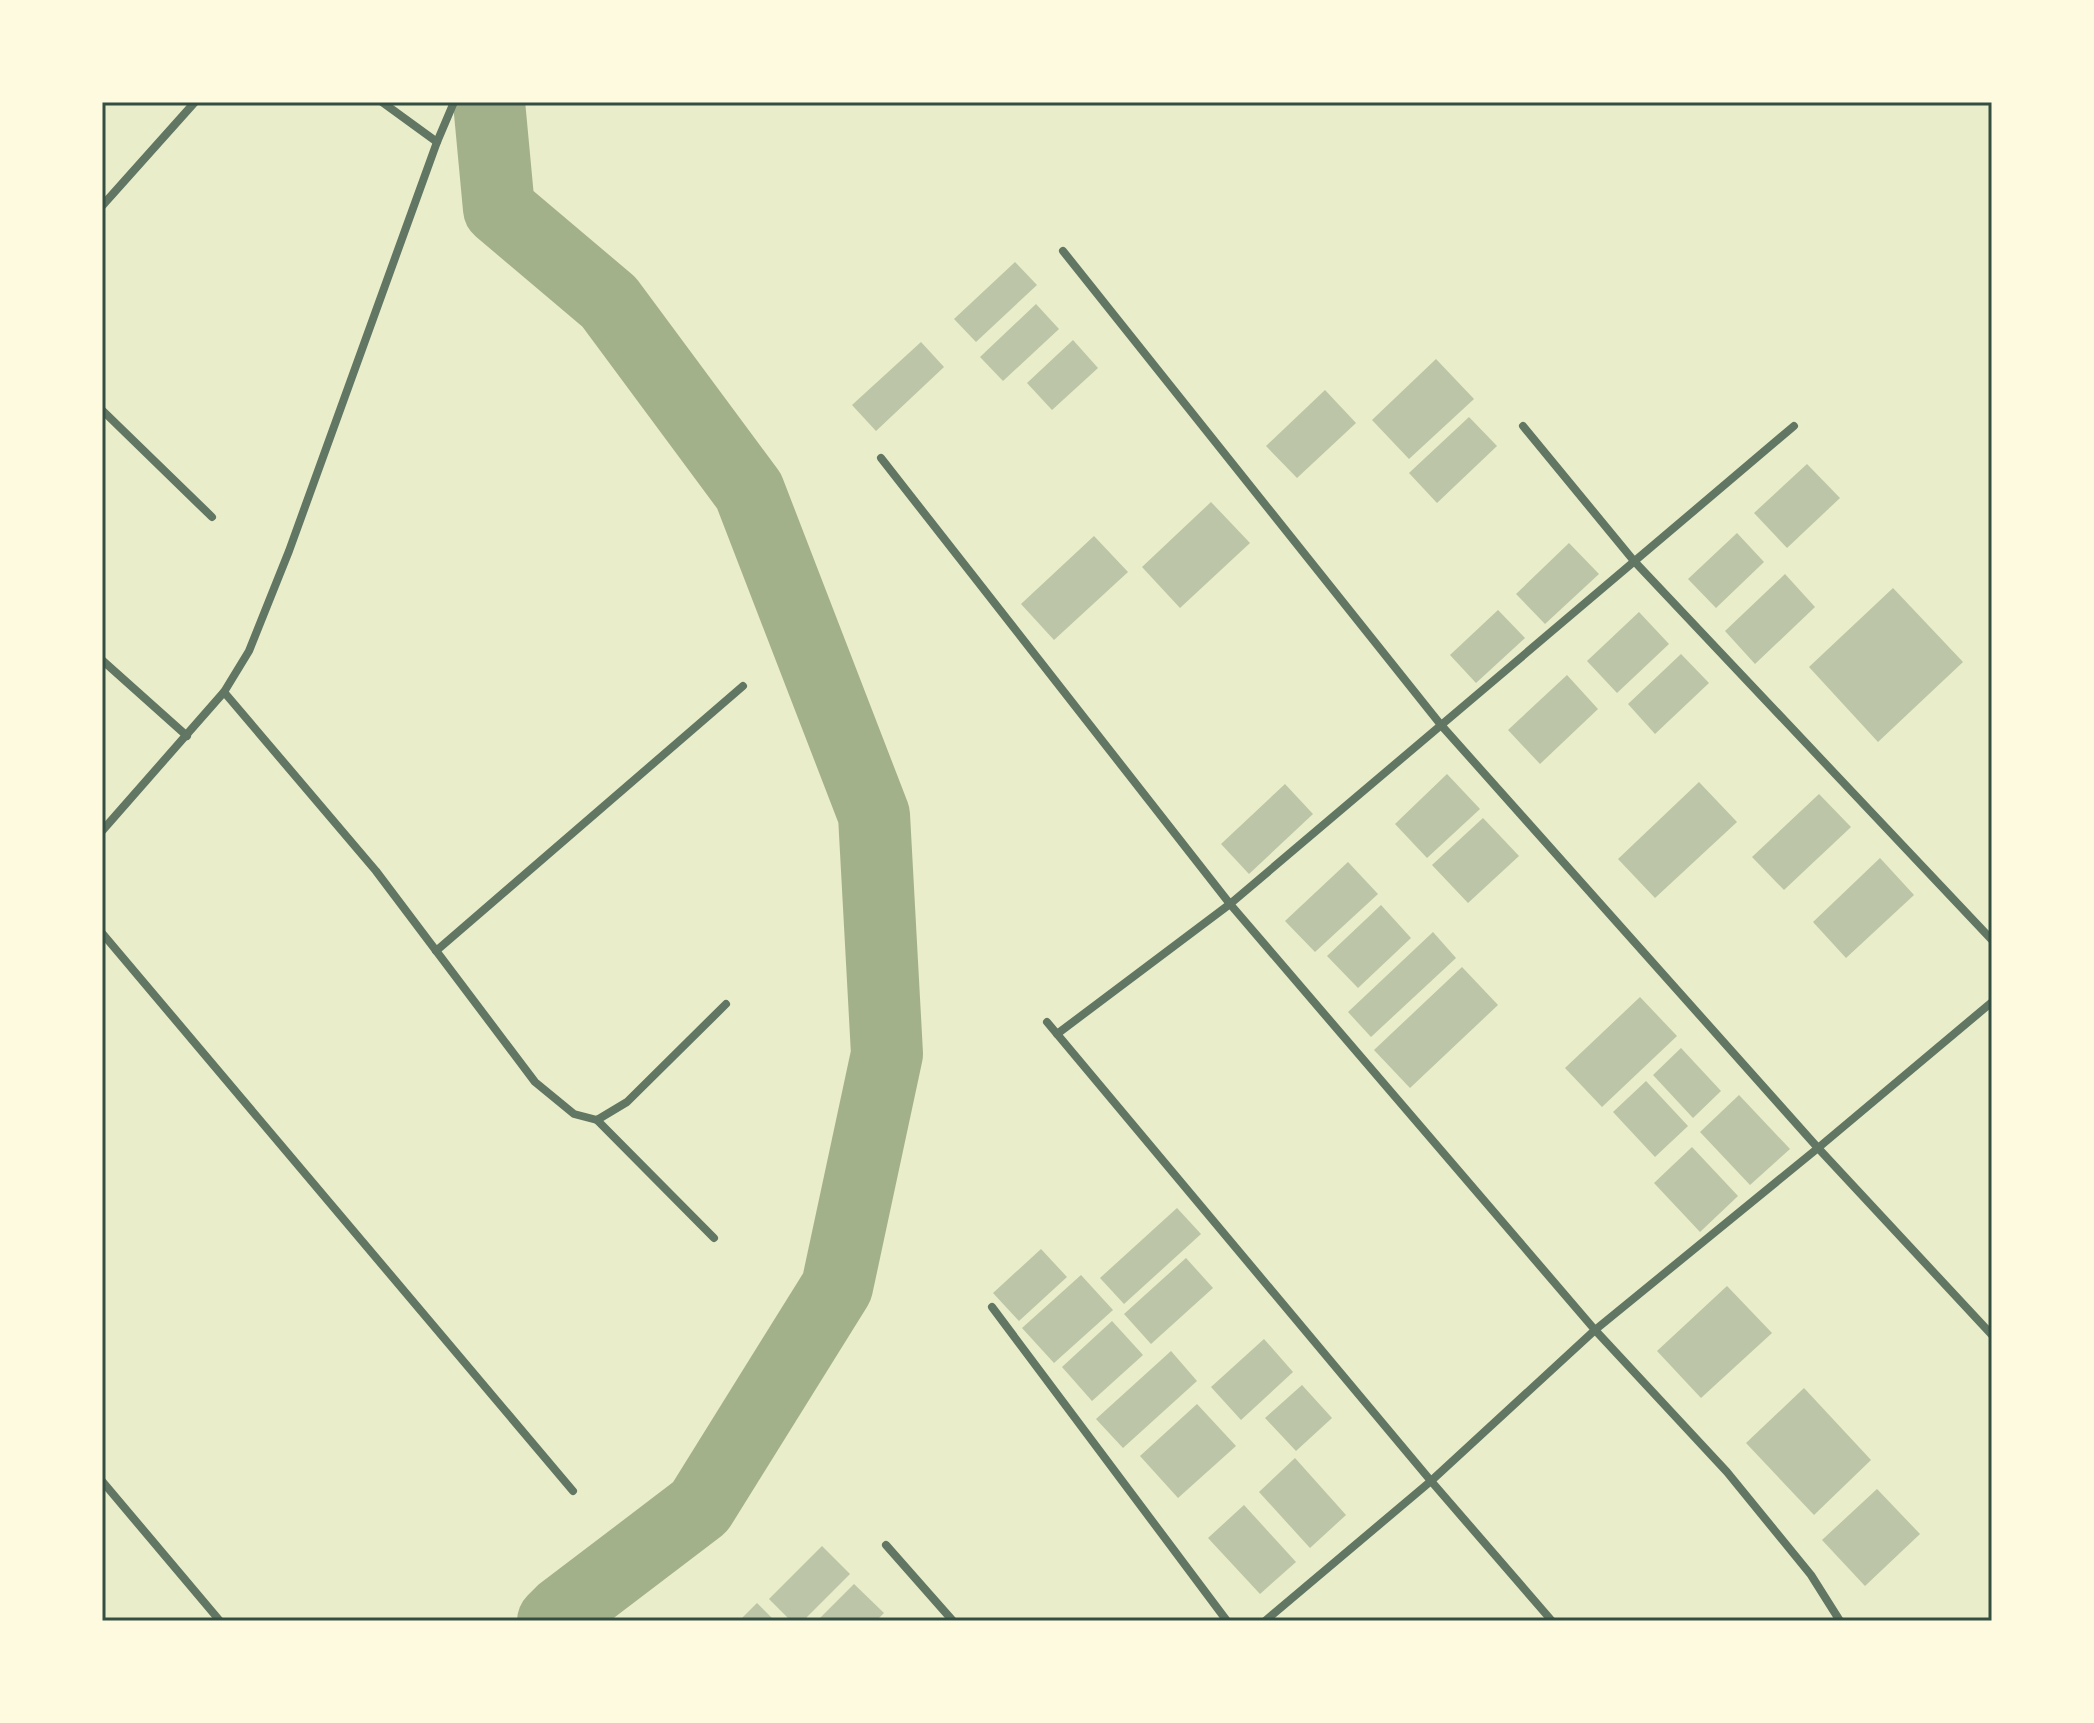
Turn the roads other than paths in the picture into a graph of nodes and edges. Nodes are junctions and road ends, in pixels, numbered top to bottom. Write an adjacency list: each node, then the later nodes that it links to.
1 (195, 102): 5 (street)
2 (382, 102): 4 (street)
3 (454, 102): 4 (street)
4 (437, 142): 15 (street)
5 (102, 206)
6 (1063, 251): 16 (street)
7 (102, 410): 11 (street)
8 (1523, 426): 12 (street)
9 (1794, 426): 12 (street)
10 (881, 458): 19 (street)
11 (212, 517)
12 (1634, 561): 16 (street); 21 (street)
13 (102, 660): 17 (street)
14 (743, 686): 22 (street)
15 (224, 692): 17 (street); 22 (street)
16 (1441, 725): 19 (street); 28 (street)
17 (187, 736): 18 (street)
18 (102, 831)
19 (1230, 904): 26 (street); 31 (street)
20 (102, 933): 35 (street)
21 (1992, 940)
22 (436, 951): 27 (street)
23 (1992, 1002): 28 (street)
24 (726, 1004): 27 (street)
25 (1047, 1022): 26 (street)
26 (1057, 1034): 34 (street)
27 (597, 1120): 29 (street)
28 (1818, 1148): 31 (street); 32 (street)
29 (714, 1238)
30 (992, 1307): 39 (street)
31 (1595, 1330): 34 (street); 42 (street)
32 (1992, 1335)
33 (102, 1481): 37 (street)
34 (1431, 1481): 40 (street); 41 (street)
35 (573, 1491)
36 (886, 1545): 38 (street)
37 (220, 1621)
38 (953, 1621)
39 (1227, 1621)
40 (1265, 1621)
41 (1552, 1621)
42 (1840, 1621)

